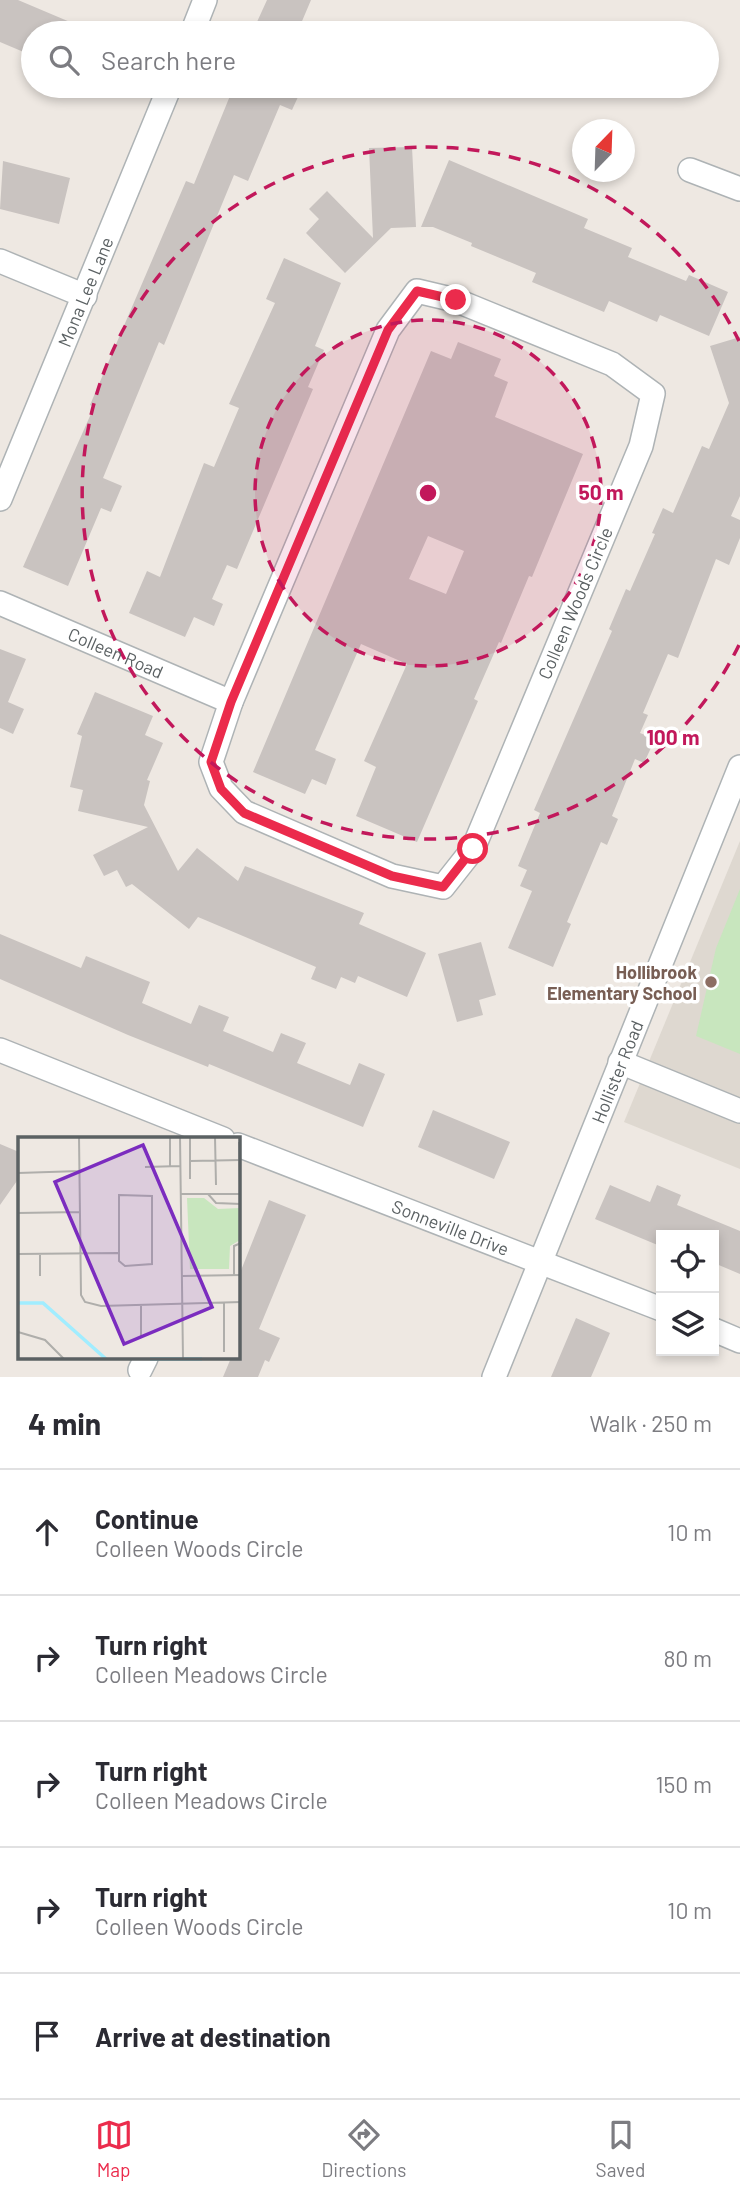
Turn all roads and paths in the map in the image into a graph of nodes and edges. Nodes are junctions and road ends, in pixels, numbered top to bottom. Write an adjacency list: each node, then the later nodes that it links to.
1 (205, 0): 2 (street)
2 (197, 21)
3 (165, 98): 7 (street, Mona Lee Lane)
4 (690, 170): 5 (street)
5 (740, 189)
6 (0, 261): 7 (street)
7 (85, 296): 8 (street, Mona Lee Lane)
8 (0, 499)
9 (0, 603): 10 (street, Colleen Road)
10 (231, 702): 10 (street, Colleen Woods Circle)
11 (740, 768): 13 (street, Hollister Road)
12 (0, 1050): 15 (street)
13 (620, 1062): 14 (street); 17 (street, Hollister Road)
14 (740, 1111)
15 (218, 1137)
16 (240, 1146): 17 (street, Sonneville Drive)
17 (542, 1262): 18 (street, Sonneville Drive); 21 (street, Hollister Road)
18 (656, 1307)
19 (719, 1332): 20 (street)
20 (740, 1341)
21 (494, 1377)

